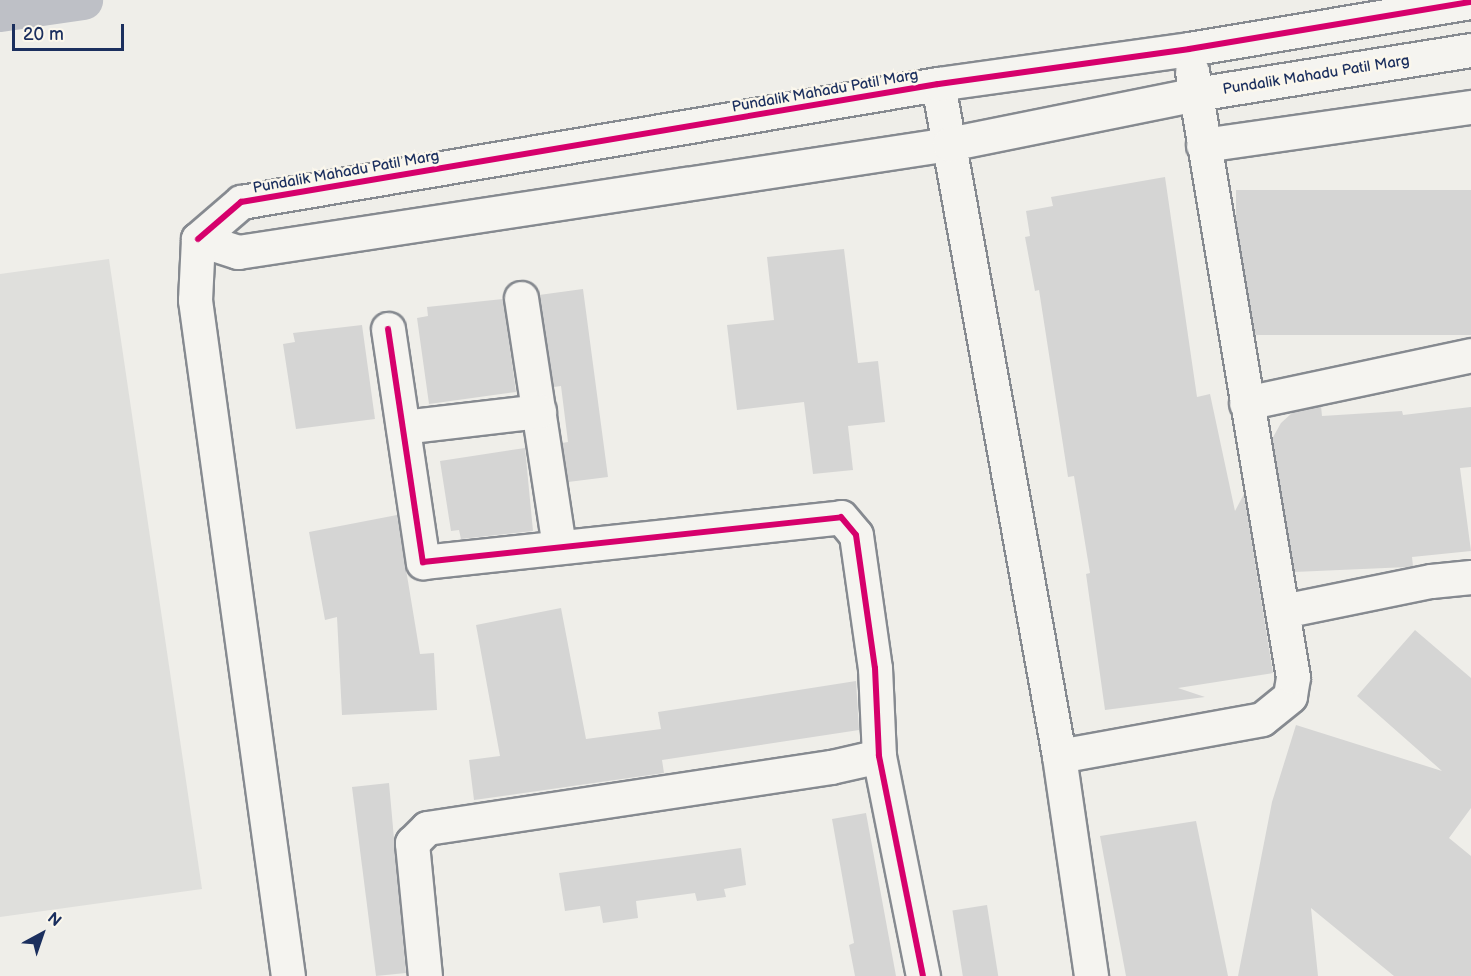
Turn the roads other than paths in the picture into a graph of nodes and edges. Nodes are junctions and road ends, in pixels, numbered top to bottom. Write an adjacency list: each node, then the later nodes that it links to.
1 (1471, 2): 2 (street, Pundalik Mahadu Patil Marg)
2 (1189, 49): 4 (street, Pundalik Mahadu Patil Marg); 5 (street)
3 (1471, 50): 5 (street, Pundalik Mahadu Patil Marg)
4 (938, 84): 7 (street); 9 (street, Pundalik Mahadu Patil Marg)
5 (1196, 94): 7 (street, Pundalik Mahadu Patil Marg); 8 (street)
6 (1471, 107): 8 (street)
7 (949, 144): 9 (street, Pundalik Mahadu Patil Marg); 20 (street)
8 (1203, 145): 13 (street)
9 (198, 239): 21 (street)
10 (521, 298): 14 (street)
11 (388, 329): 15 (street)
12 (1471, 355): 13 (street)
13 (1246, 403): 18 (street)
14 (539, 411): 15 (street); 16 (street)
15 (403, 427): 16 (street)
16 (560, 546): 19 (street)
17 (1471, 577): 18 (street)
18 (1283, 611): 20 (street)
19 (879, 756): 22 (street); 23 (street)
20 (1059, 756): 24 (street)
21 (288, 976)
22 (425, 976)
23 (923, 976)
24 (1091, 976)

